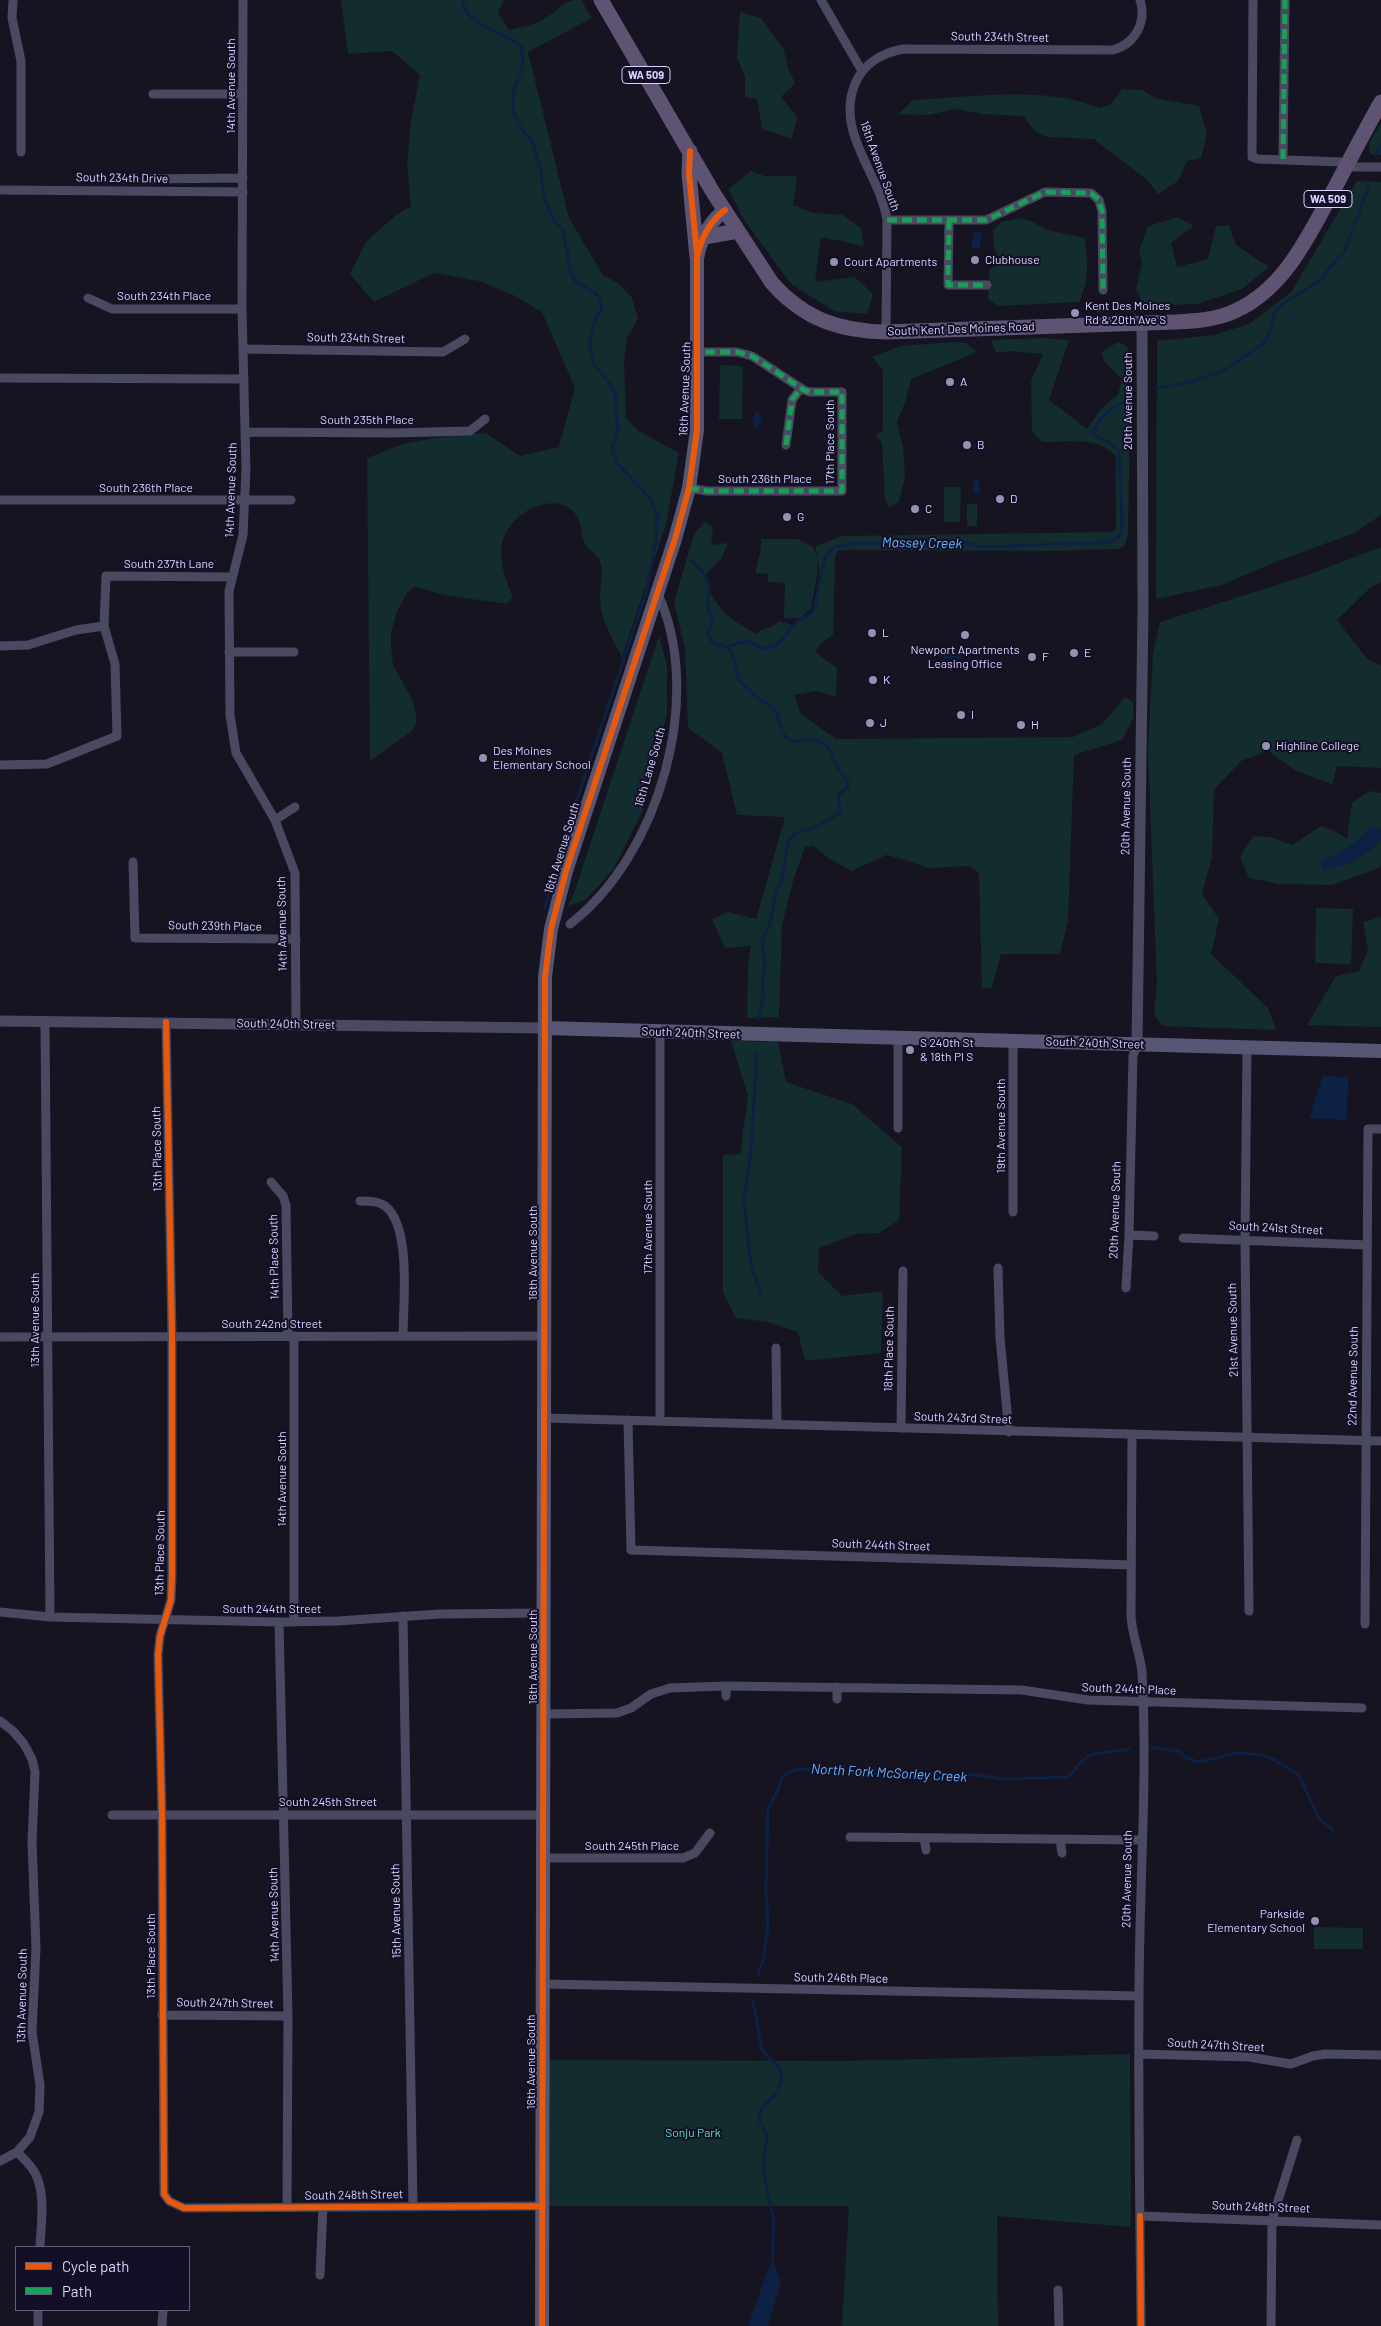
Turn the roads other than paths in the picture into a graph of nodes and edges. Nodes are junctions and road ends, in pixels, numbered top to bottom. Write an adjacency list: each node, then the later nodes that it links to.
1 (13, 0): 12 (street)
2 (244, 0): 10 (street, 14th Avenue South)
3 (601, 0): 13 (main road, South Kent Des Moines Road / WA 509)
4 (821, 0): 8 (street)
5 (1140, 0): 8 (street, South 234th Street)
6 (1253, 0): 14 (street)
7 (1285, 0): 14 (street)
8 (862, 71): 22 (street, 18th Avenue South)
9 (153, 94): 10 (street)
10 (243, 94): 17 (street, 14th Avenue South)
11 (1381, 102): 15 (main road, South Kent Des Moines Road / WA 509)
12 (21, 152)
13 (690, 152): 21 (main road, South Kent Des Moines Road / WA 509); 26 (main road)
14 (1282, 159): 15 (street)
15 (1348, 164): 16 (street); 31 (main road, South Kent Des Moines Road / WA 509)
16 (1381, 168)
17 (243, 178): 18 (street); 20 (street, 14th Avenue South)
18 (145, 179)
19 (2, 190): 20 (street, South 234th Drive)
20 (242, 192): 30 (street, 14th Avenue South)
21 (725, 210): 24 (main road, South Kent Des Moines Road / WA 509); 25 (main road, 16th Avenue South)
22 (887, 220): 23 (street); 32 (street, 18th Avenue South)
23 (949, 220): 27 (street); 28 (street)
24 (738, 231): 25 (main road); 32 (main road, South Kent Des Moines Road / WA 509)
25 (704, 237): 26 (main road, 16th Avenue South)
26 (698, 257): 35 (main road, 16th Avenue South)
27 (987, 285)
28 (1103, 290)
29 (88, 298): 30 (street, South 234th Place)
30 (242, 309): 34 (street, 14th Avenue South)
31 (1142, 323): 32 (main road, South Kent Des Moines Road / WA 509); 67 (street, 20th Avenue South)
32 (886, 332)
33 (465, 339): 34 (street, South 234th Street)
34 (243, 349): 37 (street, 14th Avenue South)
35 (698, 352): 38 (street); 42 (main road, 16th Avenue South)
36 (0, 378): 37 (street)
37 (243, 379): 40 (street, 14th Avenue South)
38 (801, 388): 41 (street); 43 (street, 17th Place South)
39 (485, 419): 40 (street, South 235th Place)
40 (245, 432): 46 (street, 14th Avenue South)
41 (786, 445)
42 (689, 488): 43 (street, South 236th Place); 48 (main road, 16th Avenue South)
43 (842, 491)
44 (0, 500): 46 (street, South 236th Place)
45 (291, 500): 46 (street, South 236th Place)
46 (243, 501): 47 (street, 14th Avenue South)
47 (231, 577): 49 (street, South 237th Lane); 51 (street, 14th Avenue South)
48 (657, 592): 57 (street, 16th Lane South); 63 (main road, 16th Avenue South)
49 (104, 626): 50 (street); 53 (street)
50 (0, 646)
51 (229, 652): 52 (street); 55 (street, 14th Avenue South)
52 (294, 652)
53 (0, 765)
54 (295, 807): 55 (street)
55 (275, 820): 58 (street, 14th Avenue South)
56 (133, 862): 58 (street, South 239th Place)
57 (570, 924)
58 (296, 939): 62 (street, 14th Avenue South)
59 (0, 1021): 60 (street, South 240th Street)
60 (45, 1022): 61 (street, South 240th Street); 88 (street, 13th Avenue South)
61 (166, 1022): 62 (street, South 240th Street); 83 (street, 13th Place South)
62 (296, 1024): 63 (street, South 240th Street)
63 (544, 1028): 64 (main road, South 240th Street); 86 (main road, 16th Avenue South)
64 (660, 1033): 65 (main road, South 240th Street); 92 (street, 17th Avenue South)
65 (898, 1038): 66 (main road, South 240th Street); 70 (street)
66 (1013, 1040): 67 (main road, South 240th Street); 74 (street, 19th Avenue South)
67 (1137, 1045): 68 (main road, South 240th Street); 75 (street, 20th Avenue South)
68 (1247, 1048): 69 (main road, South 240th Street); 78 (street, 21st Avenue South)
69 (1381, 1051)
70 (898, 1128)
71 (1381, 1129): 79 (street, 22nd Avenue South)
72 (271, 1182): 84 (street, 14th Place South)
73 (360, 1201): 85 (street)
74 (1014, 1212)
75 (1129, 1235): 76 (street); 82 (street, 20th Avenue South)
76 (1154, 1236)
77 (1183, 1238): 78 (street, South 241st Street)
78 (1245, 1239): 79 (street, South 241st Street); 97 (street, 21st Avenue South)
79 (1367, 1245): 98 (street, 22nd Avenue South)
80 (998, 1268): 95 (street)
81 (903, 1270): 94 (street, 18th Place South)
82 (1126, 1288)
83 (172, 1336): 84 (street, South 242nd Street); 88 (street, South 242nd Street); 106 (street, 13th Place South)
84 (291, 1336): 85 (street, South 242nd Street); 108 (street, 14th Avenue South)
85 (402, 1336): 86 (street, South 242nd Street)
86 (545, 1336): 90 (main road, 16th Avenue South)
87 (0, 1337): 88 (street, South 242nd Street)
88 (48, 1337): 105 (street, 13th Avenue South)
89 (776, 1348): 93 (street)
90 (545, 1418): 91 (street, South 243rd Street); 103 (main road, 16th Avenue South)
91 (628, 1420): 92 (street, South 243rd Street); 100 (street, South 244th Street)
92 (660, 1421): 93 (street, South 243rd Street)
93 (777, 1424): 94 (street, South 243rd Street)
94 (901, 1428): 95 (street, South 243rd Street)
95 (1009, 1432): 96 (street, South 243rd Street)
96 (1132, 1434): 97 (street, South 243rd Street); 100 (street, 20th Avenue South)
97 (1247, 1438): 98 (street, South 243rd Street); 101 (street, 21st Avenue South)
98 (1365, 1440): 99 (street, South 243rd Street); 109 (street, 22nd Avenue South)
99 (1381, 1441)
100 (1131, 1565): 114 (street, 20th Avenue South)
101 (1249, 1611)
102 (0, 1612): 105 (street, South 244th Street)
103 (544, 1613): 104 (street, South 244th Street); 116 (main road, 16th Avenue South)
104 (403, 1616): 108 (street, South 244th Street); 120 (street, 15th Avenue South)
105 (50, 1617): 106 (street, South 244th Street)
106 (166, 1621): 107 (street, South 244th Street); 118 (street, 13th Place South)
107 (279, 1622): 108 (street, South 244th Street); 119 (street, 14th Avenue South)
108 (294, 1622)
109 (1365, 1624)
110 (726, 1686): 111 (street, South 244th Place); 112 (street); 116 (street, South 244th Place)
111 (837, 1687): 113 (street); 114 (street, South 244th Place)
112 (726, 1696)
113 (837, 1699)
114 (1142, 1702): 115 (street, South 244th Place); 127 (street, 20th Avenue South)
115 (1362, 1708)
116 (544, 1714): 121 (main road, 16th Avenue South)
117 (0, 1721): 138 (street, 13th Avenue South)
118 (162, 1814): 119 (street, South 245th Street); 122 (street, South 245th Street); 133 (street, 13th Place South)
119 (284, 1814): 120 (street, South 245th Street); 134 (street, 14th Avenue South)
120 (407, 1814): 121 (street, South 245th Street); 141 (street, 15th Avenue South)
121 (543, 1814): 130 (main road, 16th Avenue South)
122 (112, 1815)
123 (710, 1833): 130 (street, South 245th Place)
124 (850, 1837): 125 (street)
125 (924, 1838): 126 (street); 128 (street)
126 (1060, 1839): 127 (street); 129 (street)
127 (1142, 1840): 132 (street, 20th Avenue South)
128 (926, 1850)
129 (1062, 1853)
130 (543, 1858): 131 (main road, 16th Avenue South)
131 (543, 1984): 132 (street, South 246th Place); 142 (main road, 16th Avenue South)
132 (1138, 1996): 135 (street, 20th Avenue South)
133 (162, 2015): 134 (street, South 247th Street); 140 (street, 13th Place South)
134 (288, 2016): 143 (street, 14th Avenue South)
135 (1139, 2054): 136 (street, South 247th Street); 145 (street, 20th Avenue South)
136 (1381, 2055)
137 (1297, 2140): 146 (street)
138 (17, 2152): 139 (street); 148 (street)
139 (0, 2161)
140 (169, 2201): 143 (street, South 248th Street)
141 (413, 2206): 142 (street, South 248th Street); 144 (street, South 248th Street)
142 (542, 2206): 155 (main road, 16th Avenue South)
143 (287, 2207): 144 (street, South 248th Street)
144 (323, 2207): 149 (street)
145 (1140, 2216): 146 (street, South 248th Street); 157 (street, 20th Avenue South)
146 (1272, 2220): 147 (street, South 248th Street); 158 (street)
147 (1381, 2225)
148 (40, 2246)
149 (320, 2275)
150 (1058, 2290): 156 (street)
151 (38, 2311): 153 (street)
152 (163, 2311): 154 (street)
153 (38, 2326)
154 (162, 2326)
155 (542, 2326)
156 (1059, 2326)
157 (1141, 2326)
158 (1271, 2326)

